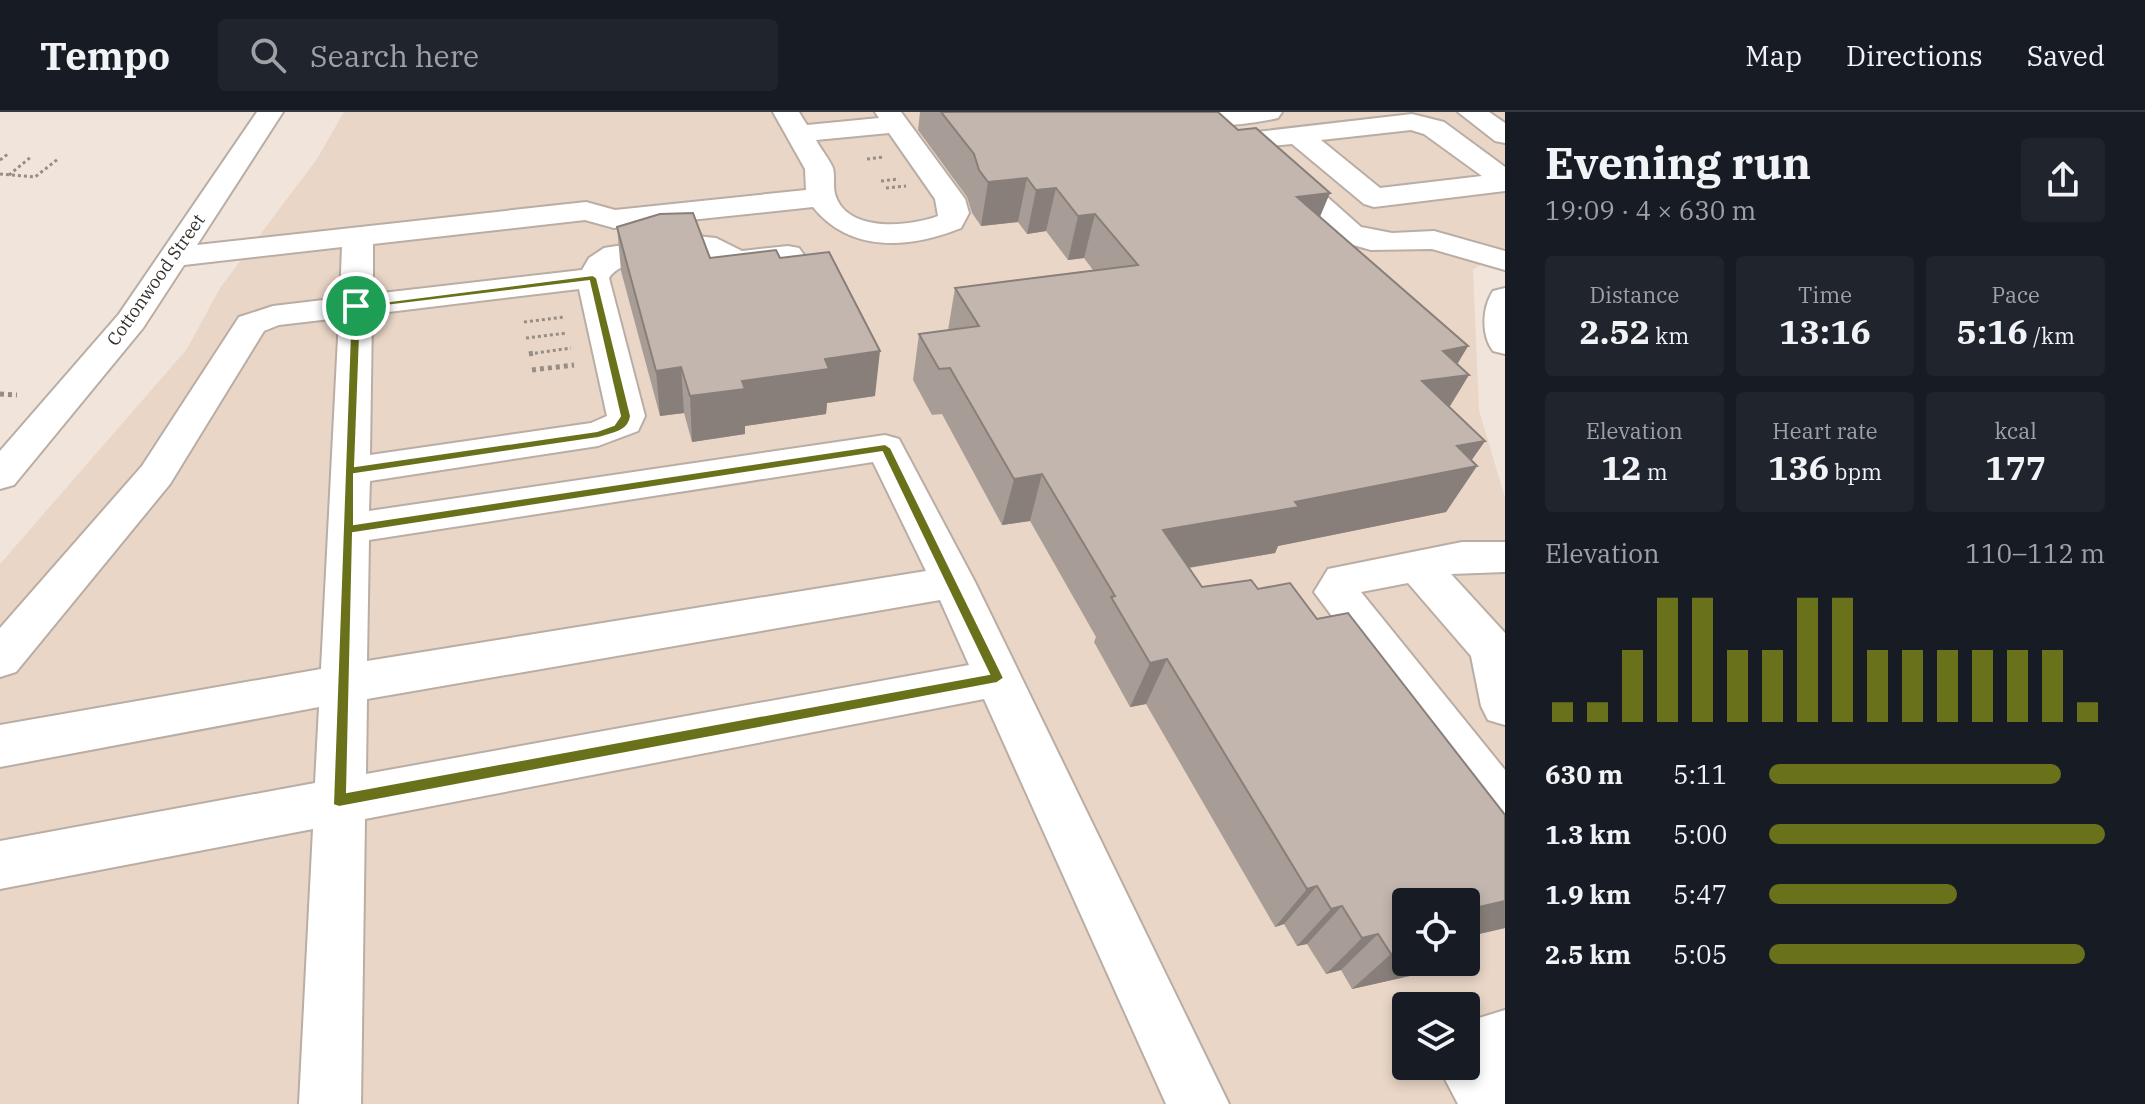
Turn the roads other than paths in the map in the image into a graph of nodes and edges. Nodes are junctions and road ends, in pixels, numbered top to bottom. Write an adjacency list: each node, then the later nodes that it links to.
1 (270, 112): 14 (street, Cottonwood Street)
2 (1214, 112): 3 (street)
3 (1269, 112)
4 (1471, 112): 8 (street)
5 (893, 118): 6 (street); 10 (street)
6 (793, 123): 10 (street)
7 (1298, 135): 9 (street); 9 (street); 12 (street)
8 (1505, 135)
9 (1505, 181)
10 (821, 197): 13 (street)
11 (788, 255): 15 (street)
12 (1505, 261)
13 (357, 269): 14 (street); 15 (street); 18 (street); 24 (street)
14 (164, 271): 19 (street, Cottonwood Street)
15 (593, 278): 18 (street)
16 (1505, 298): 17 (street)
17 (1505, 344)
18 (349, 471): 20 (street)
19 (0, 476)
20 (348, 529): 23 (street); 26 (street)
21 (1505, 557): 22 (street)
22 (1417, 565): 27 (street); 30 (street)
23 (953, 582): 25 (street); 26 (street)
24 (0, 659)
25 (997, 678): 29 (street); 36 (street)
26 (343, 684): 28 (street); 29 (street)
27 (1505, 706)
28 (0, 746)
29 (339, 800): 31 (street); 35 (street)
30 (1504, 803)
31 (0, 865)
32 (1505, 1040): 33 (street)
33 (1480, 1048)
34 (1478, 1080): 37 (street)
35 (330, 1104)
36 (1198, 1104)
37 (1494, 1104)

